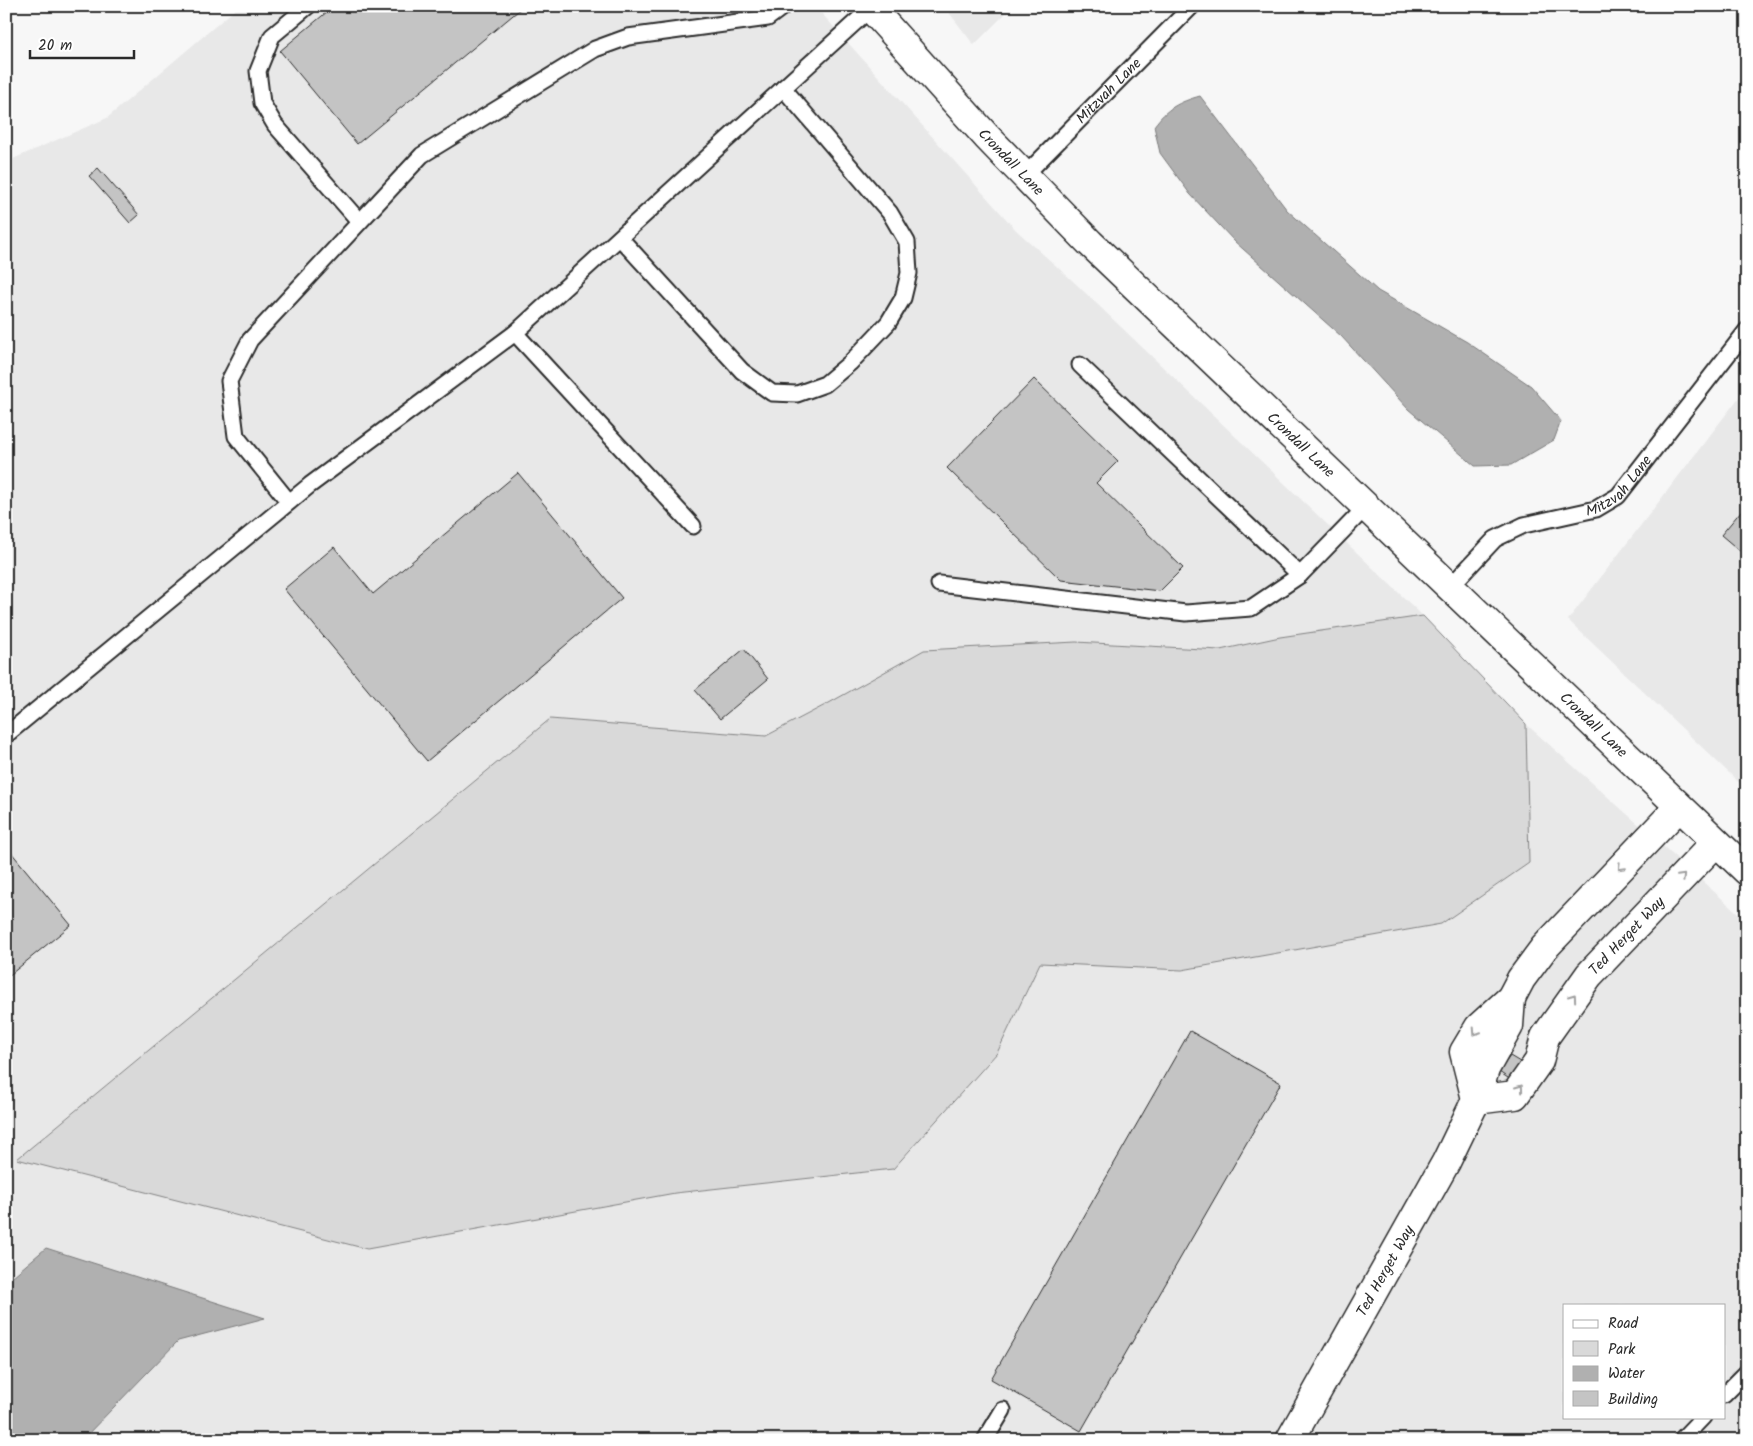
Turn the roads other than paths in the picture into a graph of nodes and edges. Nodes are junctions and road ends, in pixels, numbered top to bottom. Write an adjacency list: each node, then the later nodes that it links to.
1 (308, 6): 7 (lane)
2 (784, 6): 7 (lane)
3 (1192, 6): 6 (lane, Mitzvah Lane)
4 (870, 7): 5 (lane); 6 (street, Crondall Lane)
5 (783, 88): 8 (lane); 8 (lane)
6 (1024, 176): 13 (street, Crondall Lane)
7 (359, 221): 12 (lane)
8 (620, 238): 10 (lane)
9 (1747, 330): 17 (lane, Mitzvah Lane)
10 (515, 333): 12 (lane); 14 (lane)
11 (1080, 364): 15 (lane)
12 (289, 502): 18 (lane)
13 (1366, 507): 15 (lane); 17 (street, Crondall Lane)
14 (693, 526)
15 (1300, 575): 16 (lane)
16 (939, 584)
17 (1450, 587): 19 (street, Crondall Lane)
18 (6, 735)
19 (1680, 806): 20 (street, Crondall Lane); 22 (street, Ted Herget Way, one-way to 22)
20 (1716, 842): 21 (street, Crondall Lane); 24 (street, Ted Herget Way, one-way to 20)
21 (1747, 871)
22 (1511, 998): 23 (street, Ted Herget Way); 25 (street, Ted Herget Way, one-way to 25)
23 (1509, 1026): 24 (street); 25 (street, Ted Herget Way)
24 (1545, 1037): 25 (street, Ted Herget Way, one-way to 24)
25 (1476, 1100): 31 (street, Ted Herget Way)
26 (1747, 1372): 27 (lane)
27 (1726, 1393)
28 (1003, 1410): 30 (lane)
29 (1701, 1418): 32 (lane)
30 (985, 1440)
31 (1290, 1440)
32 (1681, 1440)

